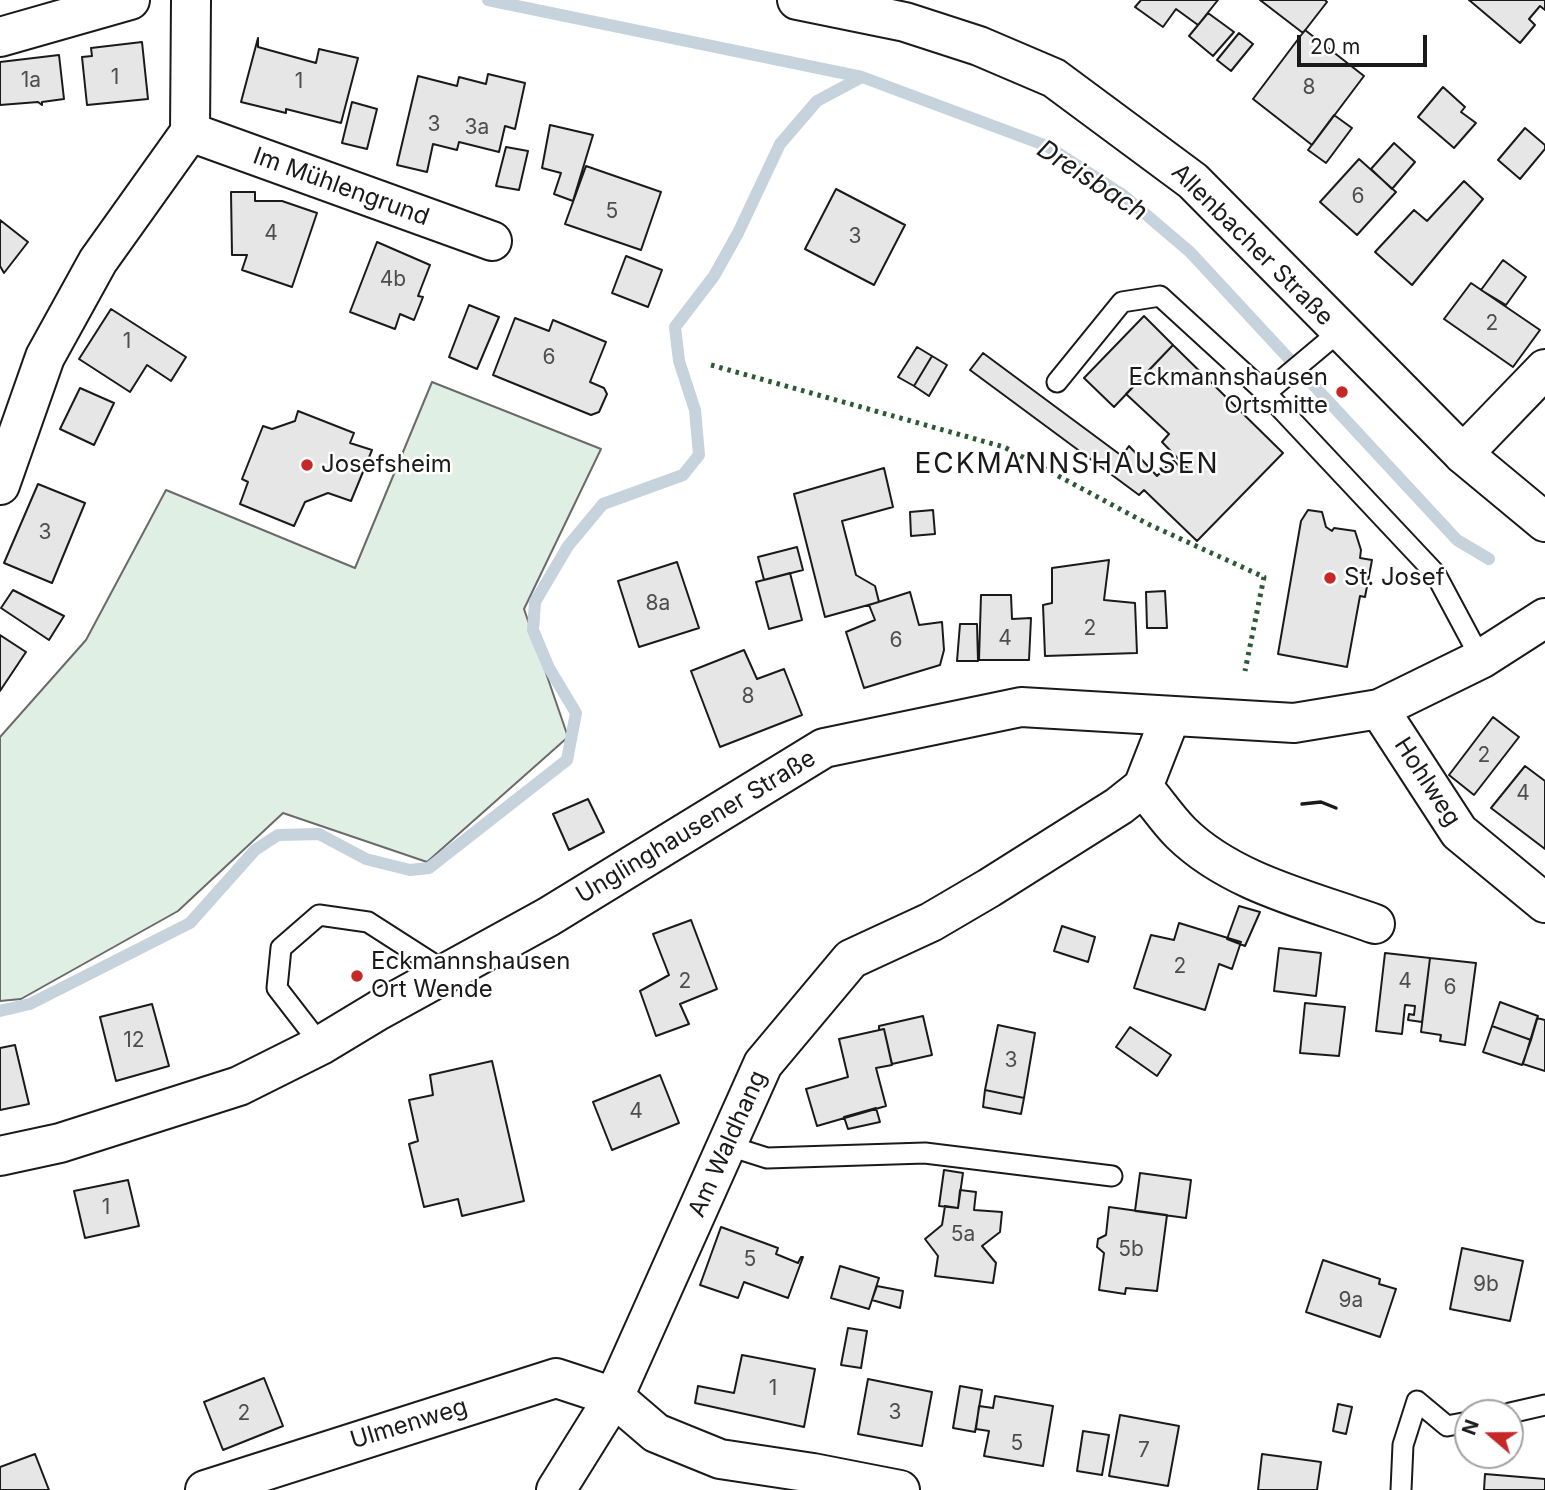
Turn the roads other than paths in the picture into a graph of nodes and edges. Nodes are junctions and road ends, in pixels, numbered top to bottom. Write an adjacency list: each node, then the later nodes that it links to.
1 (130, 0): 4 (street)
2 (191, 0): 5 (street)
3 (797, 0): 7 (street, Allenbacher Straße)
4 (0, 37)
5 (190, 132): 6 (street, Im Mühlengrund); 12 (street)
6 (492, 241)
7 (1326, 343): 10 (lane); 11 (street, Allenbacher Straße)
8 (1545, 369): 11 (street)
9 (1057, 382): 10 (lane)
10 (1271, 388): 15 (lane)
11 (1463, 454): 13 (street, Allenbacher Straße)
12 (0, 485)
13 (1545, 522)
14 (1545, 618): 15 (street, Unglinghausener Straße)
15 (1481, 659): 16 (street, Unglinghausener Straße)
16 (1379, 709): 17 (street, Unglinghausener Straße); 19 (street, Hohlweg)
17 (1170, 718): 18 (street); 21 (street, Unglinghausener Straße)
18 (1143, 787): 20 (street); 23 (street, Am Waldhang)
19 (1545, 903)
20 (1375, 924)
21 (446, 972): 22 (street, Unglinghausener Straße); 22 (lane)
22 (321, 1045): 24 (street, Unglinghausener Straße)
23 (726, 1145): 25 (lane); 26 (street, Am Waldhang)
24 (0, 1156)
25 (1112, 1176)
26 (614, 1397): 30 (street, Ulmenweg); 31 (street, Am Waldhang); 32 (street)
27 (1545, 1405): 28 (lane)
28 (1524, 1410)
29 (1454, 1425): 33 (lane)
30 (205, 1490)
31 (556, 1490)
32 (900, 1490)
33 (1401, 1490)

